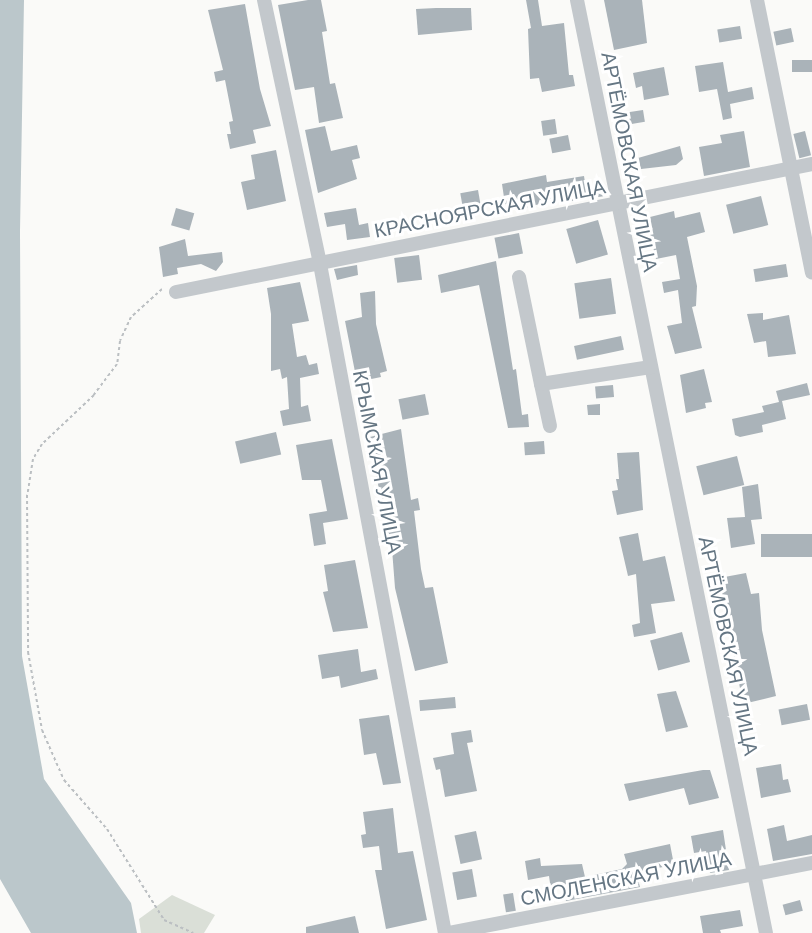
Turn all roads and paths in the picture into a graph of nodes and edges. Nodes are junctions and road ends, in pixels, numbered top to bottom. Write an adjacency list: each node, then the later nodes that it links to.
1 (264, 0): 7 (street, КРЫМСКАЯ УЛИЦА)
2 (577, 0): 6 (street, АРТЁМОВСКАЯ УЛИЦА)
3 (757, 0): 5 (street)
4 (812, 164): 5 (street, КРАСНОЯРСКАЯ УЛИЦА)
5 (793, 168): 6 (street, КРАСНОЯРСКАЯ УЛИЦА); 8 (street)
6 (617, 203): 7 (street, КРАСНОЯРСКАЯ УЛИЦА); 11 (street, АРТЁМОВСКАЯ УЛИЦА)
7 (320, 264): 10 (street, КРАСНОЯРСКАЯ УЛИЦА); 17 (street, КРЫМСКАЯ УЛИЦА)
8 (812, 273)
9 (519, 277): 12 (street)
10 (176, 292): 16 (path)
11 (651, 367): 12 (street); 15 (street, АРТЁМОВСКАЯ УЛИЦА)
12 (541, 384): 13 (street)
13 (550, 426)
14 (812, 863): 15 (street, СМОЛЕНСКАЯ УЛИЦА)
15 (755, 874): 17 (street, СМОЛЕНСКАЯ УЛИЦА); 18 (street, АРТЁМОВСКАЯ УЛИЦА)
16 (193, 933)
17 (446, 933)
18 (766, 933)

